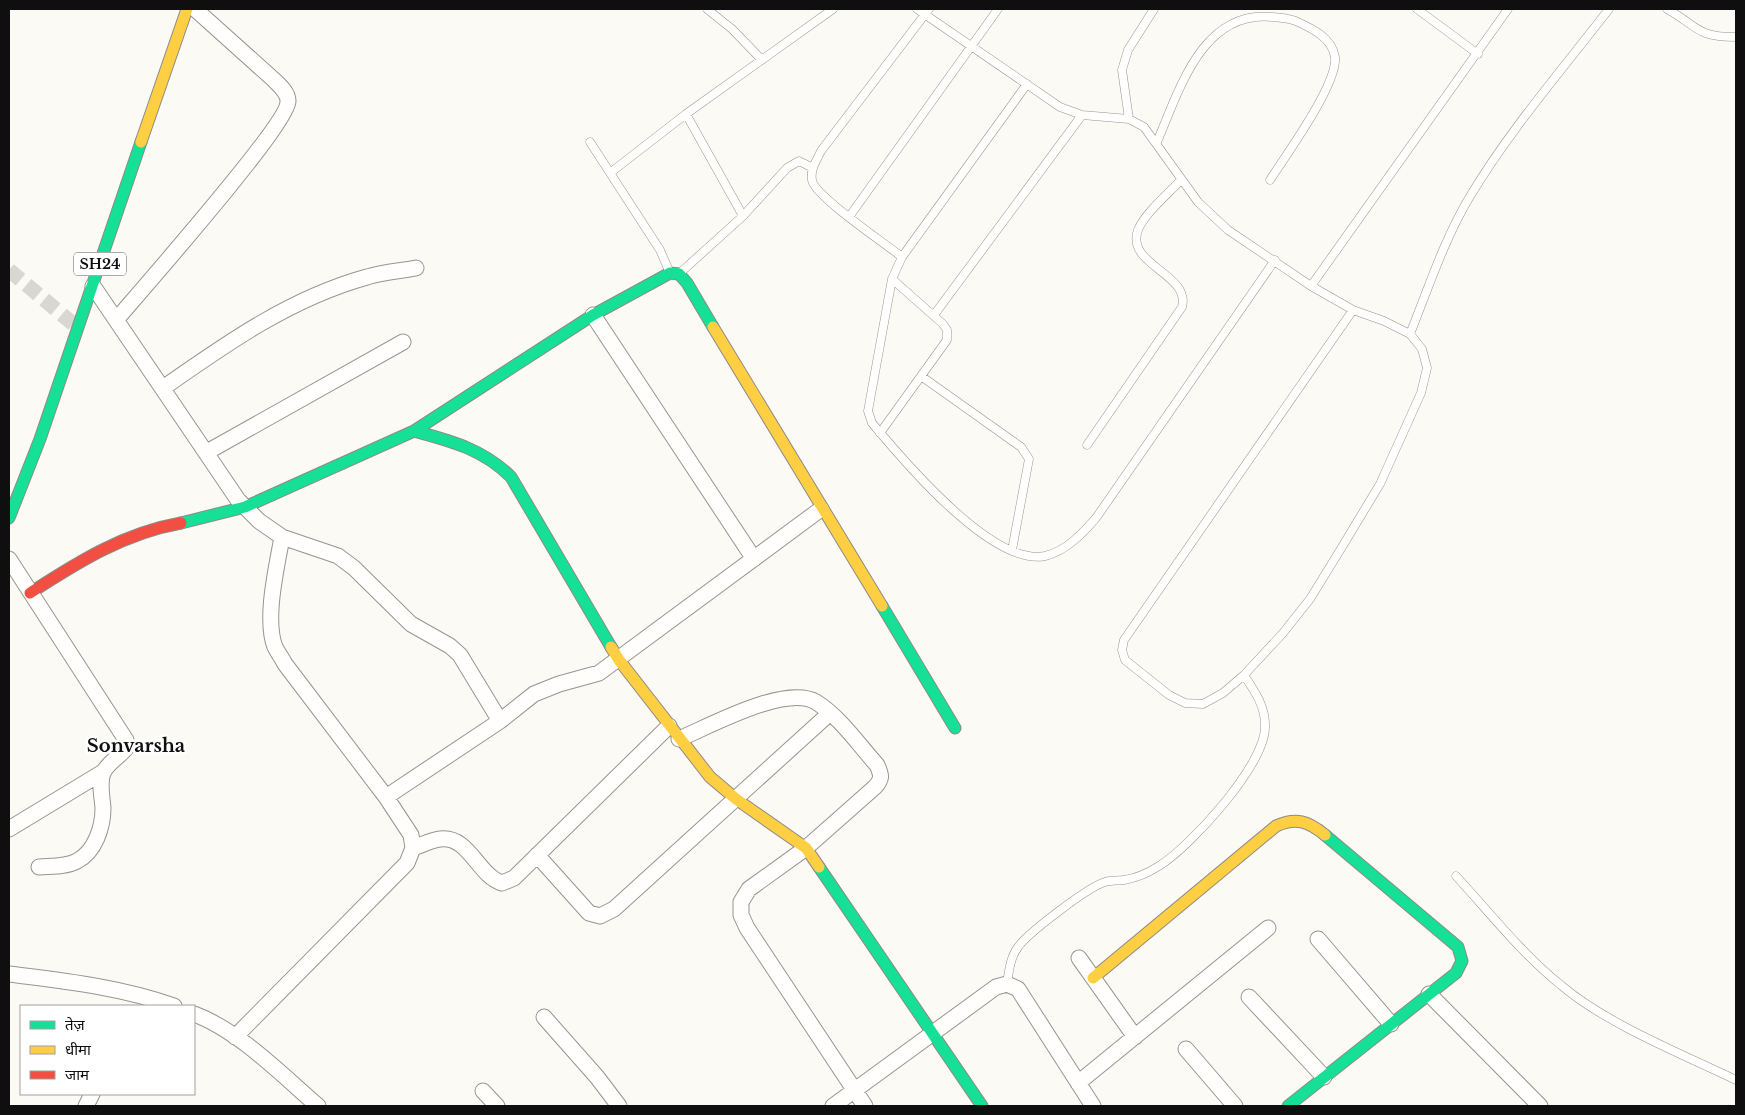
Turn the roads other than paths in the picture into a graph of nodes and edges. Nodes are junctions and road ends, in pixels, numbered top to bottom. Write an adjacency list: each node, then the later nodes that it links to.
1 (187, 9): 34 (street, SH24)
2 (195, 9): 39 (street)
3 (707, 9): 16 (lane)
4 (833, 9): 16 (lane)
5 (917, 9): 12 (lane)
6 (998, 9): 14 (lane)
7 (1154, 9): 20 (lane)
8 (1508, 9): 15 (lane)
9 (1608, 9): 40 (lane)
10 (1667, 9): 13 (lane)
11 (1422, 10): 15 (lane)
12 (927, 12): 14 (lane); 23 (lane)
13 (1736, 37)
14 (972, 46): 17 (lane); 28 (lane)
15 (1478, 54): 35 (lane)
16 (762, 60): 18 (lane)
17 (1027, 84): 19 (lane); 29 (lane)
18 (686, 114): 24 (lane); 27 (lane)
19 (1082, 115): 20 (lane); 38 (lane)
20 (1129, 120): 22 (lane)
21 (590, 142): 24 (lane)
22 (1157, 142): 25 (lane); 26 (lane)
23 (813, 168): 27 (lane); 28 (lane)
24 (610, 173): 32 (lane)
25 (1181, 180): 30 (lane); 46 (lane)
26 (1270, 180)
27 (743, 216): 32 (lane)
28 (849, 216): 29 (lane)
29 (902, 256): 33 (lane)
30 (1275, 260): 35 (lane); 52 (lane)
31 (416, 268): 43 (street)
32 (674, 274): 37 (street); 49 (street)
33 (892, 279): 38 (lane); 45 (lane)
34 (93, 286): 39 (street); 50 (street, SH24)
35 (1311, 286): 36 (lane)
36 (1353, 310): 40 (lane); 57 (lane)
37 (593, 315): 44 (street); 54 (street)
38 (934, 315): 42 (lane)
39 (116, 320): 43 (street)
40 (1410, 334): 57 (lane)
41 (403, 342): 47 (street)
42 (921, 376): 45 (lane); 52 (lane)
43 (163, 388): 47 (street)
44 (414, 431): 48 (street); 56 (street)
45 (880, 433): 52 (lane)
46 (1087, 445)
47 (207, 452): 48 (street)
48 (245, 507): 51 (street); 55 (street)
49 (821, 509): 54 (street); 61 (street)
50 (9, 518)
51 (282, 537): 59 (street); 64 (street)
52 (1012, 550)
53 (9, 559): 55 (street)
54 (754, 559): 56 (street)
55 (30, 592): 63 (street)
56 (618, 660): 59 (street); 60 (street)
57 (1244, 675): 77 (lane)
58 (830, 712): 62 (street); 65 (street); 68 (street)
59 (500, 721): 64 (street)
60 (669, 726): 62 (street); 69 (street)
61 (954, 728)
62 (679, 739): 65 (street)
63 (103, 772): 66 (street); 70 (street)
64 (386, 797): 67 (street)
65 (736, 800): 68 (street); 69 (street)
66 (9, 829)
67 (414, 848): 69 (street); 86 (street)
68 (806, 848): 85 (street); 93 (street)
69 (537, 855)
70 (39, 867)
71 (1456, 876): 90 (lane)
72 (1268, 928): 87 (street)
73 (1318, 939): 84 (street)
74 (1079, 958): 76 (street)
75 (9, 974): 80 (street)
76 (1093, 978): 78 (street); 87 (street)
77 (1007, 984): 85 (street); 91 (street)
78 (1429, 994): 84 (street); 103 (street)
79 (1249, 997): 89 (street)
80 (155, 1003): 81 (street)
81 (168, 1005)
82 (195, 1014): 86 (street)
83 (544, 1017): 94 (street)
84 (1390, 1024): 89 (street)
85 (932, 1035): 93 (street); 99 (street)
86 (235, 1037): 95 (street)
87 (1135, 1037): 91 (street)
88 (1186, 1049): 101 (street)
89 (1324, 1078): 102 (street)
90 (1736, 1080)
91 (1078, 1083): 100 (street)
92 (483, 1090): 96 (street)
93 (854, 1091): 97 (street); 98 (street)
94 (614, 1104)
95 (318, 1106)
96 (496, 1106)
97 (833, 1106)
98 (865, 1106)
99 (982, 1106)
100 (1093, 1106)
101 (1235, 1106)
102 (1288, 1106)
103 (1540, 1106)

